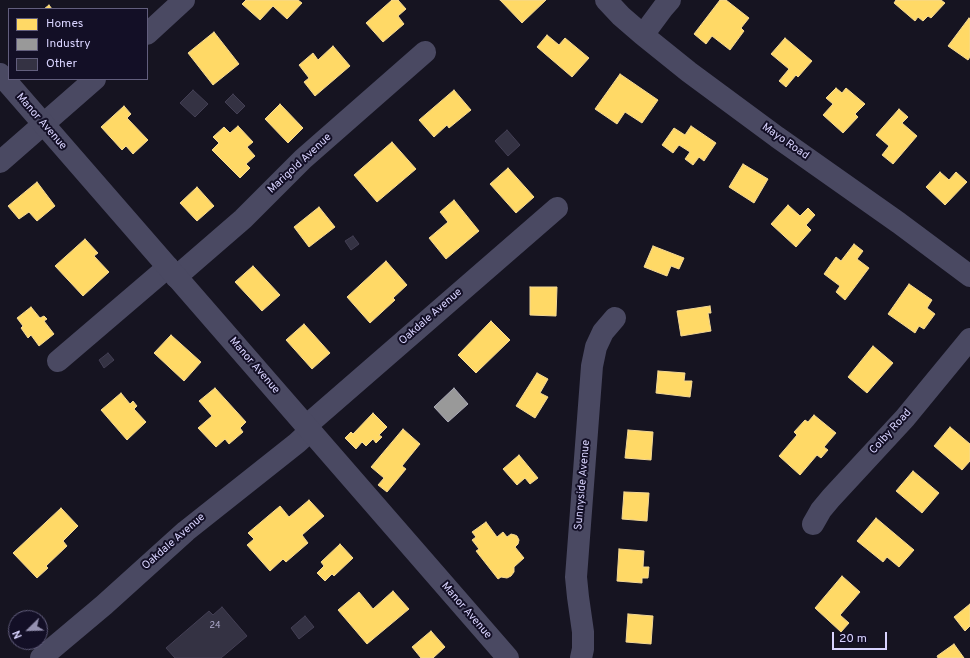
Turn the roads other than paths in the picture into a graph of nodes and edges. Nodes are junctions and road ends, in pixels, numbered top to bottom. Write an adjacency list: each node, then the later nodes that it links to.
1 (184, 0): 4 (street)
2 (606, 0): 5 (street, Mayo Road)
3 (670, 0): 5 (street)
4 (148, 33)
5 (643, 35): 13 (street, Mayo Road)
6 (425, 52): 12 (street, Marigold Avenue)
7 (0, 74): 9 (street, Manor Avenue)
8 (94, 80): 9 (street)
9 (43, 124): 10 (street); 12 (street, Manor Avenue)
10 (0, 162)
11 (557, 208): 17 (street, Oakdale Avenue)
12 (172, 272): 16 (street, Marigold Avenue); 17 (street, Manor Avenue)
13 (970, 276)
14 (616, 318): 21 (street, Sunnyside Avenue)
15 (970, 339): 18 (street, Colby Road)
16 (58, 361)
17 (308, 428): 19 (street, Oakdale Avenue); 20 (street, Manor Avenue)
18 (813, 524)
19 (41, 658)
20 (508, 658)
21 (581, 658)

